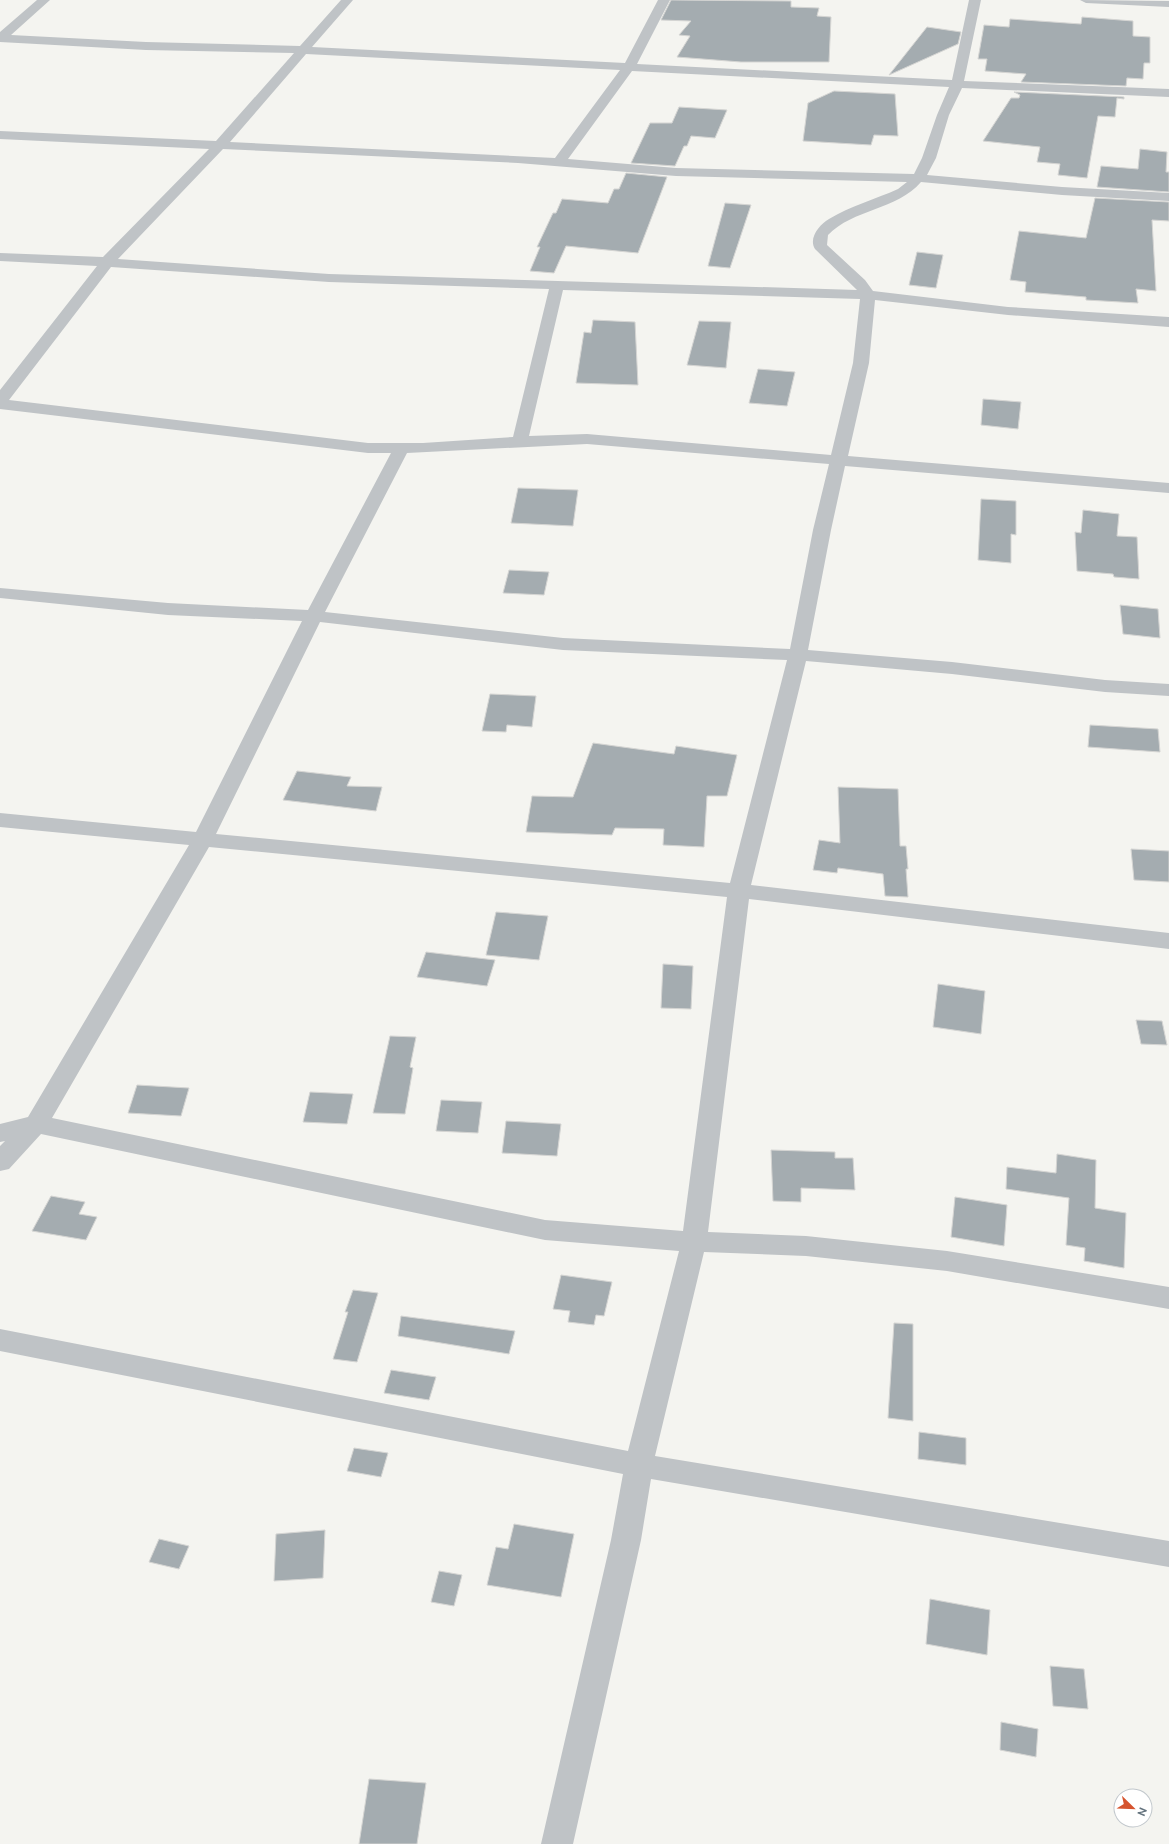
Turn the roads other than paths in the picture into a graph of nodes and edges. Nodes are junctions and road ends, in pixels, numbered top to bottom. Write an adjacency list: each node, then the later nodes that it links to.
1 (44, 0): 7 (street)
2 (346, 0): 8 (street)
3 (664, 0): 9 (street)
4 (974, 0): 10 (street)
5 (1086, 0): 6 (street)
6 (1169, 4)
7 (0, 38): 8 (street)
8 (301, 50): 9 (street); 13 (street)
9 (629, 67): 10 (street); 14 (street)
10 (957, 84): 11 (street); 15 (street)
11 (1169, 93)
12 (0, 135): 13 (street)
13 (219, 146): 14 (street); 18 (street)
14 (559, 162): 15 (street)
15 (919, 178): 16 (street); 20 (street)
16 (1169, 197)
17 (0, 257): 18 (street)
18 (107, 262): 19 (street); 22 (street)
19 (557, 285): 20 (street); 23 (street)
20 (868, 295): 21 (street); 25 (street)
21 (1169, 322)
22 (0, 403): 24 (street)
23 (520, 441): 24 (street); 25 (street)
24 (401, 449): 28 (street)
25 (838, 461): 26 (street); 29 (street)
26 (1169, 488)
27 (0, 593): 28 (street)
28 (314, 616): 29 (street); 32 (street)
29 (798, 655): 30 (street); 33 (street)
30 (1169, 690)
31 (0, 820): 32 (street)
32 (202, 839): 33 (street); 35 (street)
33 (739, 891): 34 (street); 38 (street)
34 (1169, 941)
35 (36, 1124): 36 (street); 37 (street); 38 (street)
36 (0, 1133)
37 (0, 1162)
38 (694, 1242): 39 (street); 41 (street)
39 (1169, 1298)
40 (0, 1340): 41 (street)
41 (638, 1465): 42 (street); 43 (street)
42 (1169, 1554)
43 (557, 1844)

